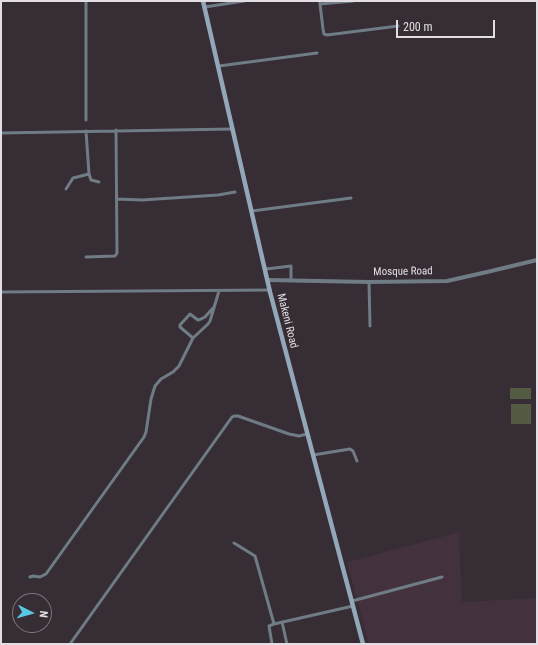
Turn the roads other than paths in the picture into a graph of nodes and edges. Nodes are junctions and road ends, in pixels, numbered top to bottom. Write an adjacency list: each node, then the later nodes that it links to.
1 (86, 1): 10 (street)
2 (203, 1): 6 (main road, Makeni Road)
3 (244, 1): 6 (street)
4 (353, 1): 5 (street)
5 (320, 3): 7 (street)
6 (205, 7): 9 (main road, Makeni Road)
7 (398, 26)
8 (317, 53): 9 (street)
9 (219, 66): 11 (main road, Makeni Road)
10 (86, 120)
11 (233, 129): 12 (street); 21 (main road, Makeni Road)
12 (116, 130): 13 (street); 20 (street)
13 (86, 131): 14 (street); 15 (street)
14 (1, 133)
15 (89, 174): 16 (street); 17 (street)
16 (99, 182)
17 (66, 189)
18 (235, 192): 20 (street)
19 (351, 198): 21 (street)
20 (117, 199): 22 (street)
21 (252, 211): 24 (main road, Makeni Road)
22 (86, 257)
23 (537, 260): 27 (street, Mosque Road)
24 (266, 269): 25 (main road, Makeni Road); 26 (street)
25 (268, 280): 26 (street, Mosque Road); 28 (main road, Makeni Road)
26 (291, 280): 27 (street, Mosque Road)
27 (369, 282): 32 (street)
28 (270, 290): 29 (street); 34 (main road, Makeni Road)
29 (219, 291): 30 (street); 31 (street)
30 (1, 292)
31 (215, 305): 33 (street); 33 (street)
32 (370, 326)
33 (193, 338): 38 (street)
34 (307, 434): 35 (main road, Makeni Road); 43 (street)
35 (313, 455): 36 (street); 40 (main road, Makeni Road)
36 (357, 461)
37 (234, 543): 42 (street)
38 (30, 577)
39 (442, 577): 40 (street)
40 (352, 603): 41 (street); 46 (main road, Makeni Road)
41 (282, 622): 42 (street); 45 (street)
42 (274, 624): 44 (street)
43 (70, 644)
44 (272, 644)
45 (287, 644)
46 (363, 644)

